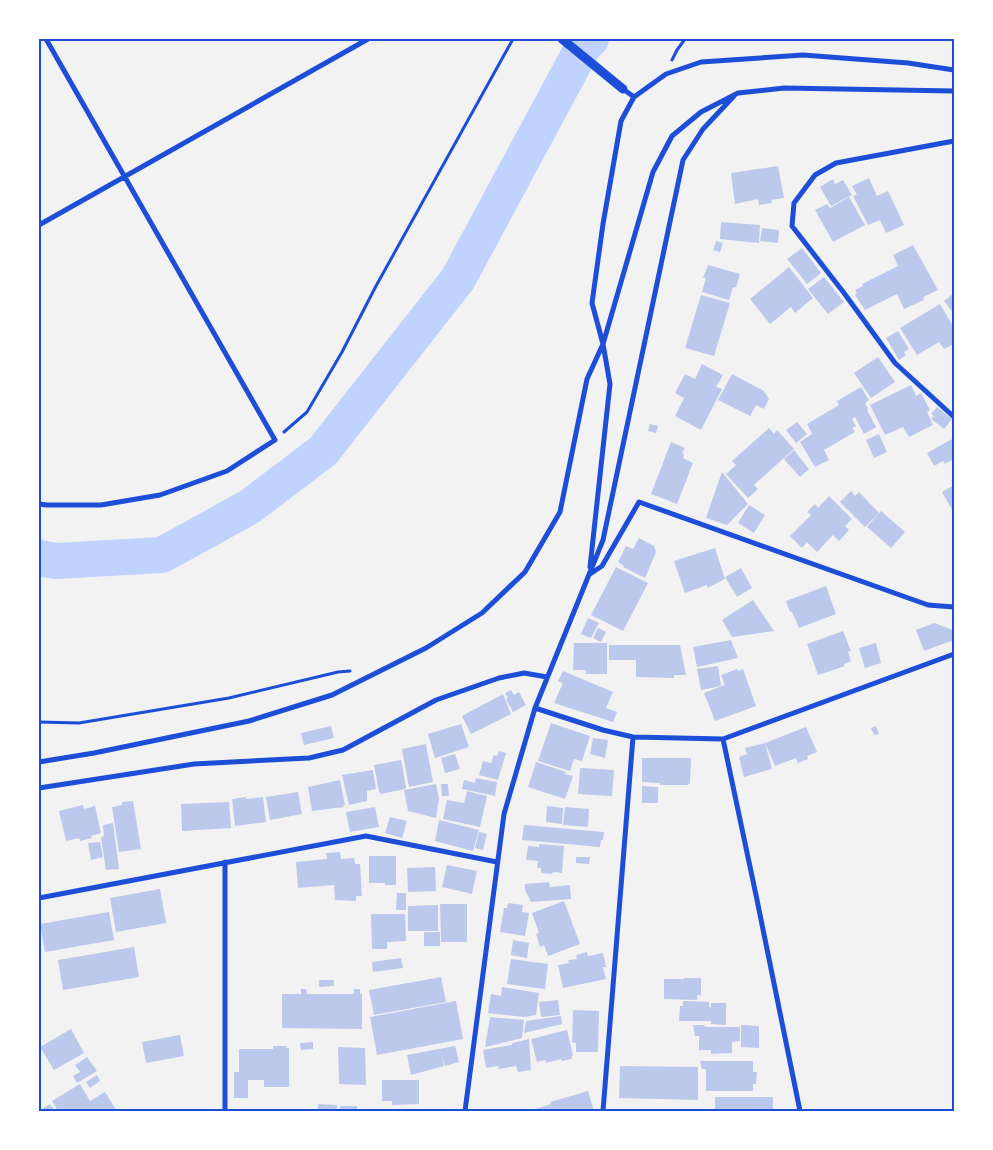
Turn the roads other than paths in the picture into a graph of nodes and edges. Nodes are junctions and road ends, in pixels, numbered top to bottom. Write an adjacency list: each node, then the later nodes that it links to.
1 (46, 39): 10 (street)
2 (368, 39): 10 (street)
3 (562, 39): 5 (street)
4 (954, 70): 8 (street)
5 (623, 89): 8 (street)
6 (954, 91): 7 (street)
7 (738, 93): 12 (street); 15 (street)
8 (634, 97): 12 (street)
9 (954, 141): 13 (street)
10 (124, 176): 11 (street); 14 (street)
11 (39, 225)
12 (603, 344): 15 (street); 22 (street)
13 (954, 417)
14 (39, 504)
15 (590, 575): 16 (street); 18 (street)
16 (954, 606)
17 (954, 654): 21 (street)
18 (547, 677): 19 (street); 23 (street)
19 (535, 708): 20 (street); 25 (street)
20 (633, 737): 21 (street); 29 (street)
21 (723, 739): 30 (street)
22 (39, 762)
23 (39, 788)
24 (225, 862): 25 (street); 26 (street); 27 (street)
25 (497, 862): 28 (street)
26 (39, 898)
27 (225, 1111)
28 (464, 1111)
29 (603, 1111)
30 (800, 1111)

